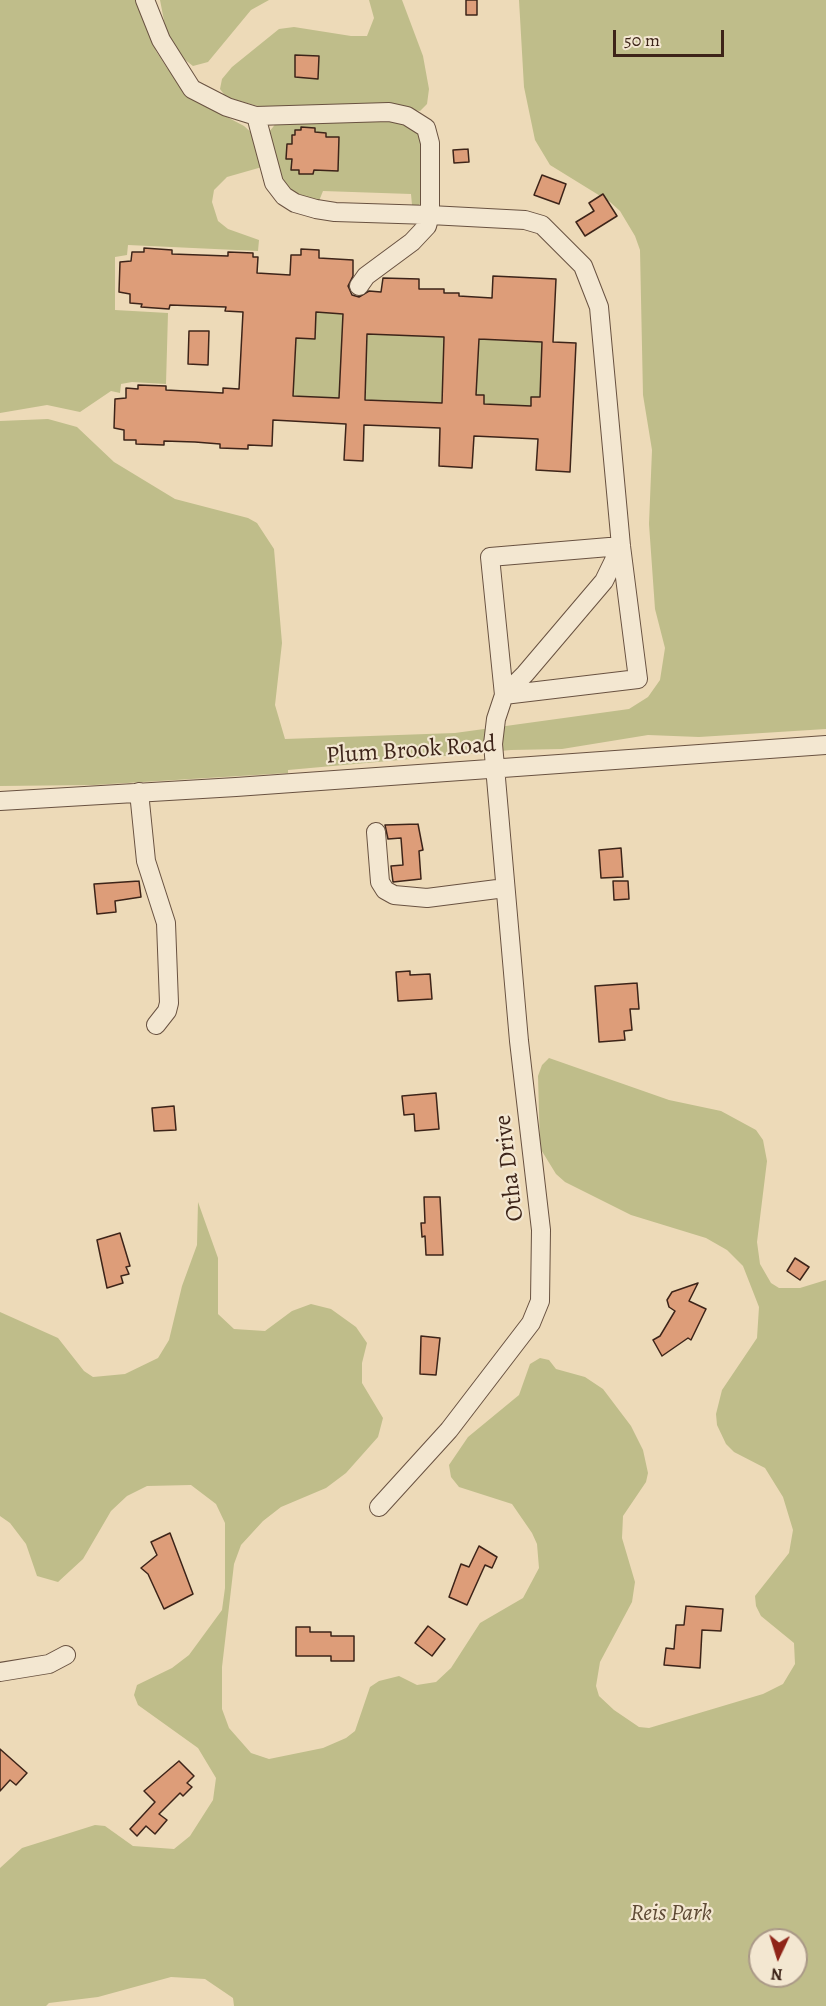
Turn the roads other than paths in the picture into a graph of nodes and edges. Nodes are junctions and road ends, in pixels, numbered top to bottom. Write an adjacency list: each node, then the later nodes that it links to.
1 (145, 0): 2 (street)
2 (256, 116): 3 (street); 3 (street)
3 (430, 215): 4 (street); 5 (street)
4 (359, 286)
5 (621, 546): 6 (street); 6 (street); 6 (street)
6 (504, 694): 8 (street, Otha Drive)
7 (826, 745): 8 (street, Plum Brook Road)
8 (495, 769): 9 (street, Plum Brook Road); 12 (street, Otha Drive)
9 (139, 792): 10 (street, Plum Brook Road); 13 (street)
10 (0, 801)
11 (376, 832): 12 (street)
12 (506, 888): 14 (street, Otha Drive)
13 (156, 1025)
14 (379, 1507)
15 (66, 1655): 16 (street)
16 (0, 1672)

